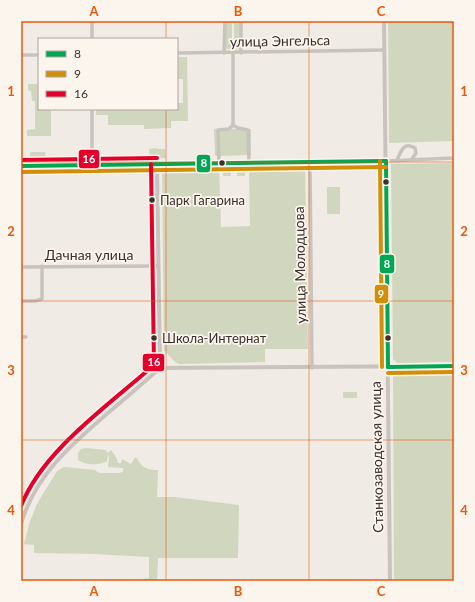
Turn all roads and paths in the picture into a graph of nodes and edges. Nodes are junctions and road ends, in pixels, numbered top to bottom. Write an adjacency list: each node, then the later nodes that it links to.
1 (92, 21): 5 (street)
2 (225, 21): 7 (street)
3 (242, 21): 9 (street)
4 (384, 21): 6 (street, Станкозаводская улица)
5 (92, 38)
6 (384, 50): 9 (street, улица Энгельса); 18 (street, Станкозаводская улица)
7 (224, 53): 8 (street, улица Энгельса); 10 (street, улица Энгельса)
8 (233, 53): 9 (street, улица Энгельса); 14 (street)
9 (241, 53)
10 (178, 54)
11 (21, 55): 12 (street)
12 (38, 55)
13 (92, 110): 22 (street)
14 (233, 125): 20 (street); 21 (street)
15 (454, 158): 16 (street)
16 (412, 159): 17 (street); 17 (street)
17 (397, 160): 18 (street)
18 (386, 161): 19 (main road); 32 (street, Станкозаводская улица)
19 (310, 162): 21 (main road); 34 (street, улица Молодцова)
20 (219, 163): 21 (main road); 23 (main road)
21 (249, 163)
22 (92, 164): 23 (main road); 24 (main road)
23 (157, 164): 26 (street)
24 (21, 166)
25 (42, 266): 26 (street, Дачная улица); 27 (street, Дачная улица); 28 (street)
26 (158, 266): 33 (street)
27 (21, 267)
28 (21, 302)
29 (21, 337): 30 (street)
30 (26, 337)
31 (454, 366): 32 (street)
32 (388, 367): 34 (street); 36 (street, Станкозаводская улица)
33 (160, 368): 34 (street); 35 (street)
34 (312, 368)
35 (21, 524)
36 (390, 581)

